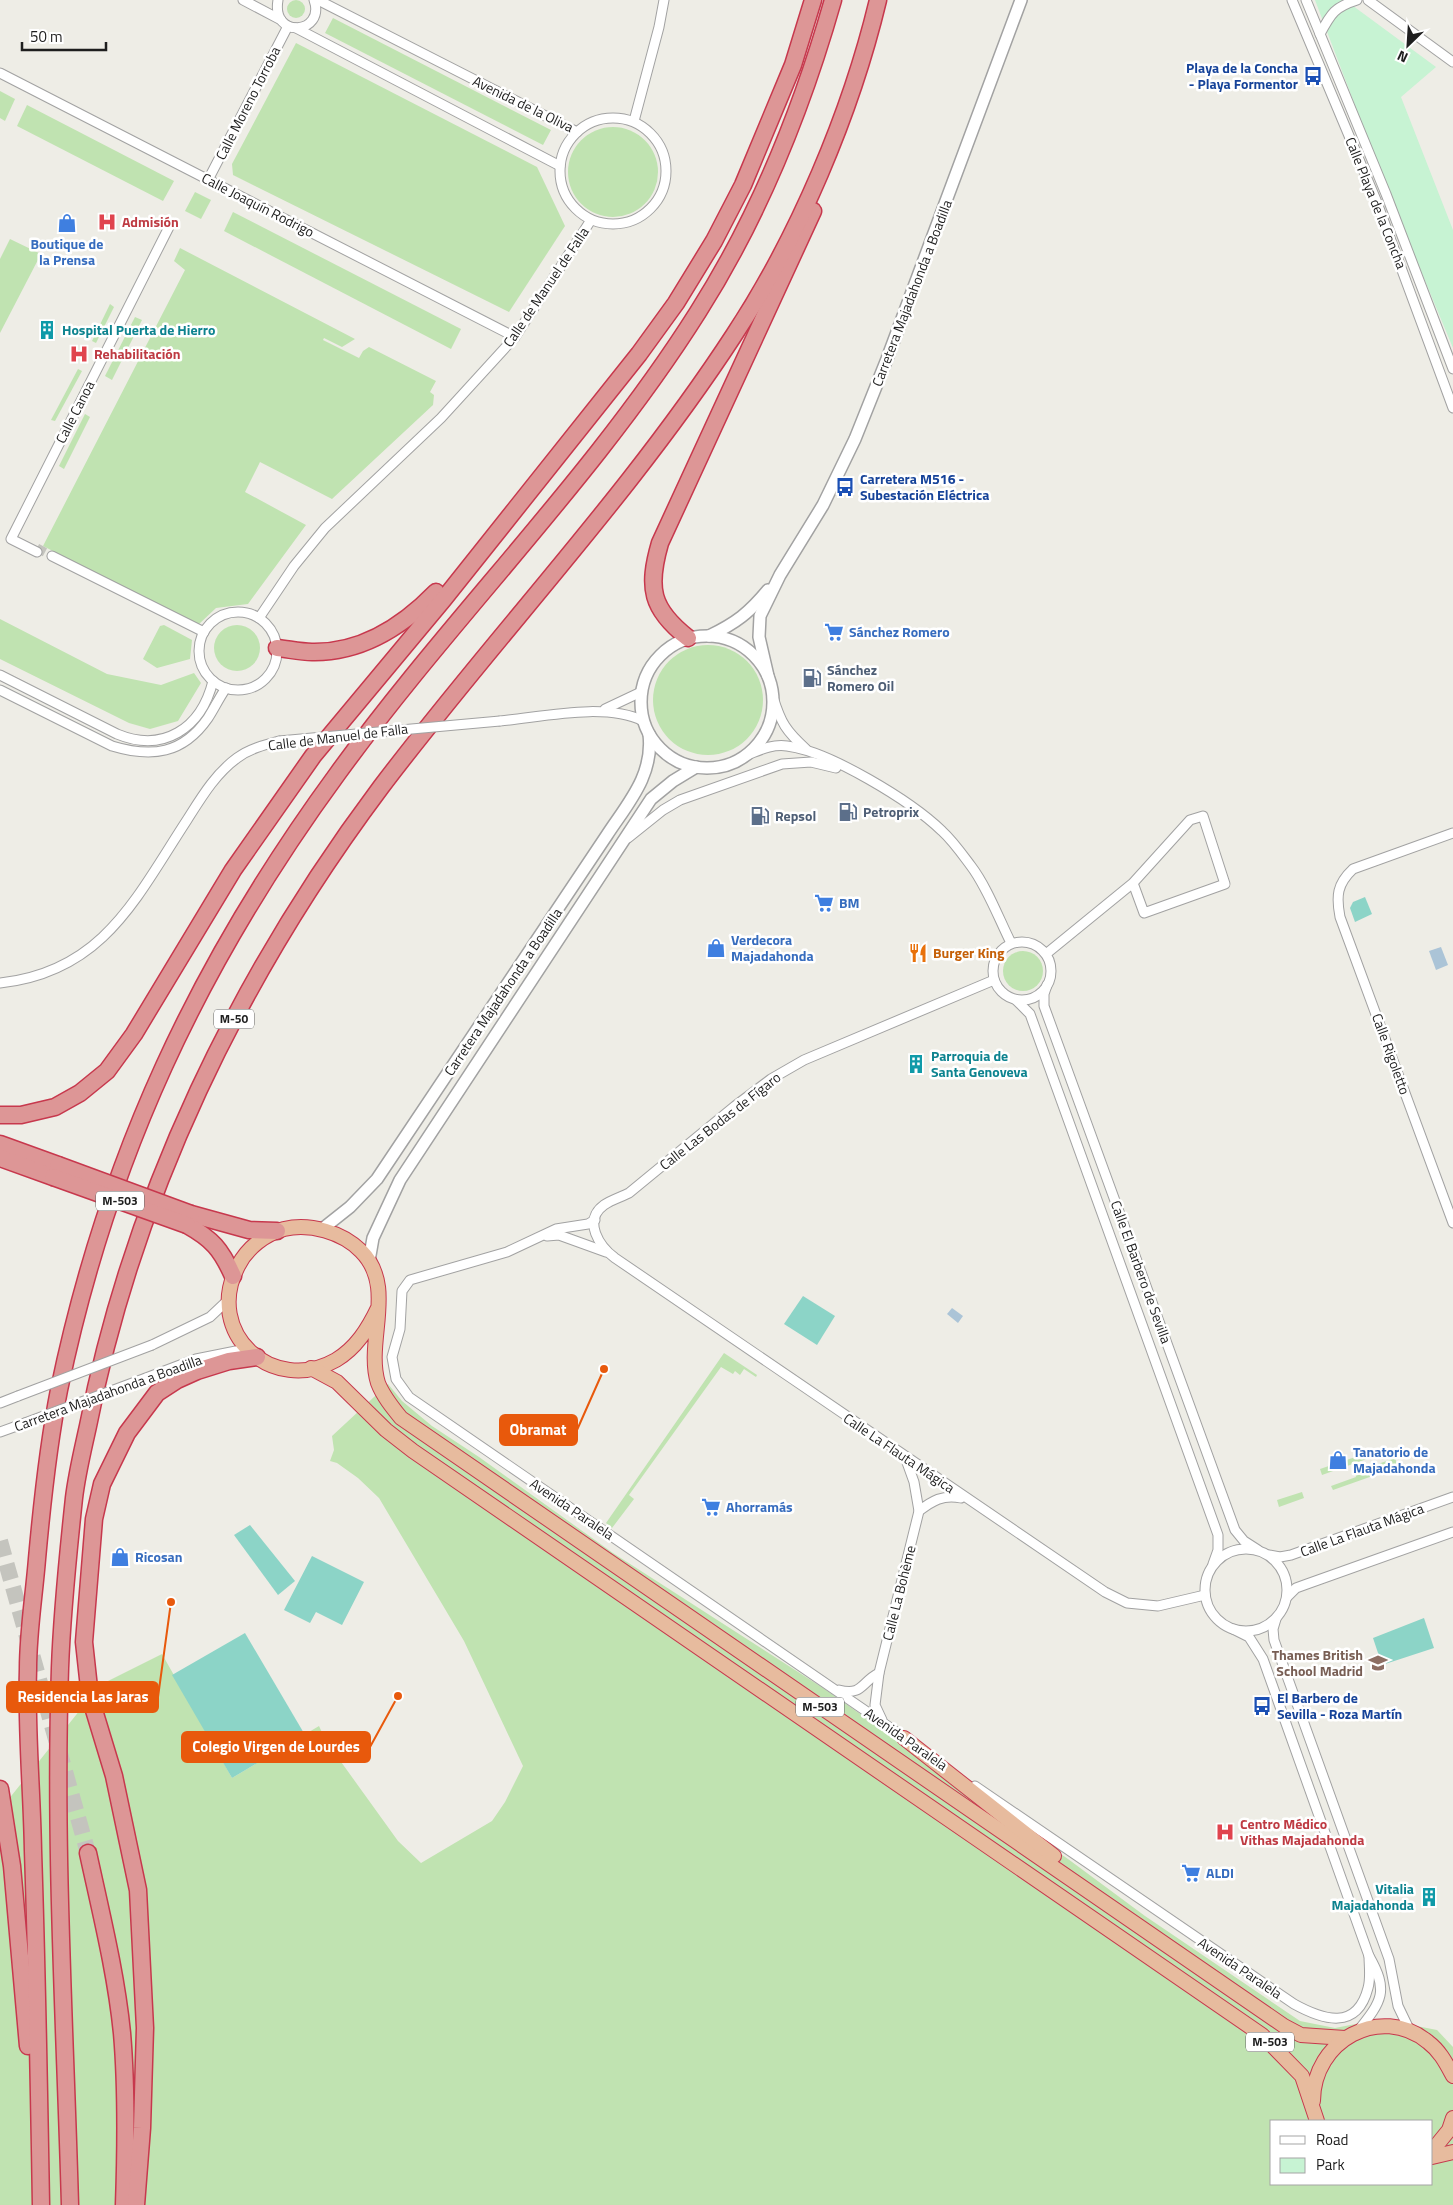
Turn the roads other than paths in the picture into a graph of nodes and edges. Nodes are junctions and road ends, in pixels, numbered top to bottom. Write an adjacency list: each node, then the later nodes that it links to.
1 (242, 0): 15 (street)
2 (278, 0): 15 (street)
3 (314, 0): 15 (street)
4 (318, 0): 20 (street, Avenida de la Oliva)
5 (664, 0): 19 (street)
6 (813, 0): 28 (highway)
7 (834, 0): 108 (highway)
8 (878, 0): 109 (highway, M-50)
9 (886, 0): 35 (highway)
10 (1021, 0): 31 (street, Carretera Majadahonda a Boadilla)
11 (1292, 0): 27 (street, Calle Playa de la Concha)
12 (1306, 0): 16 (street, Calle Playa de la Concha)
13 (1357, 0): 16 (street)
14 (1368, 0): 17 (street)
15 (288, 25): 21 (street); 22 (street, Calle Moreno Torroba)
16 (1320, 34): 26 (street, Calle Playa de la Concha)
17 (1453, 62)
18 (0, 74): 22 (street, Calle Joaquín Rodrigo)
19 (634, 121): 20 (street, Avenida de la Oliva); 23 (street)
20 (577, 132): 21 (street)
21 (560, 166): 23 (street)
22 (208, 180): 25 (street, Calle Joaquín Rodrigo)
23 (591, 220): 25 (street, Calle de Manuel de Falla)
24 (172, 228): 29 (street, Calle Canoa)
25 (515, 337): 32 (street, Calle de Manuel de Falla)
26 (1453, 369)
27 (1452, 403)
28 (536, 483): 36 (highway); 60 (highway)
29 (37, 550)
30 (52, 558): 33 (street)
31 (780, 575): 34 (street, Carretera Majadahonda a Boadilla); 38 (street, Carretera Majadahonda a Boadilla)
32 (259, 618): 33 (street); 36 (street)
33 (202, 635): 39 (street)
34 (709, 636): 35 (street); 38 (street)
35 (688, 638): 42 (street)
36 (277, 648): 40 (street)
37 (0, 675): 39 (street)
38 (768, 676): 43 (street)
39 (213, 681): 40 (street)
40 (226, 688): 41 (street)
41 (0, 690)
42 (641, 692): 44 (street, Calle de Manuel de Falla); 45 (street)
43 (773, 697): 47 (street); 48 (street)
44 (600, 711): 45 (street, Calle de Manuel de Falla); 57 (street, Calle de Manuel de Falla, bridge)
45 (643, 721): 46 (street)
46 (649, 734): 49 (street); 67 (street, Carretera Majadahonda a Boadilla)
47 (808, 751): 48 (street); 50 (street)
48 (747, 755): 49 (street)
49 (696, 767): 52 (street, Carretera Majadahonda a Boadilla)
50 (851, 771): 52 (street); 54 (street)
51 (1453, 833): 66 (street, Calle Rigoletto)
52 (622, 843): 71 (street, Carretera Majadahonda a Boadilla)
53 (1133, 883): 53 (street); 55 (street)
54 (1011, 943): 55 (street); 56 (street)
55 (1046, 954): 58 (street)
56 (994, 980): 59 (street); 65 (street, Calle Las Bodas de Fígaro)
57 (0, 983)
58 (1047, 985): 59 (street); 84 (street, Calle El Barbero de Sevilla)
59 (1016, 1000): 86 (street, Calle El Barbero de Sevilla)
60 (0, 1115)
61 (0, 1144): 63 (highway, M-503)
62 (0, 1158): 63 (highway, M-503)
63 (56, 1171): 64 (highway, M-503, bridge)
64 (189, 1219): 68 (highway, M-503); 72 (highway, M-503)
65 (595, 1220): 69 (street); 70 (street)
66 (1453, 1223)
67 (321, 1230): 68 (highway, M-503); 71 (highway, M-503)
68 (277, 1231): 72 (highway, M-503)
69 (542, 1236): 70 (street); 92 (street, Avenida Paralela)
70 (609, 1253): 79 (street, Calle La Flauta Mágica)
71 (369, 1261): 74 (highway, M-503)
72 (233, 1276): 73 (highway, M-503)
73 (227, 1301): 75 (highway, M-503); 77 (street, Carretera Majadahonda a Boadilla, bridge)
74 (378, 1308): 76 (highway, M-503); 97 (highway, M-503)
75 (252, 1353): 76 (highway, M-503); 78 (street, Carretera Majadahonda a Boadilla, bridge); 111 (highway)
76 (311, 1368): 103 (highway, M-503)
77 (0, 1403)
78 (3, 1431)
79 (905, 1457): 81 (street, Calle La Flauta Mágica); 82 (street, Calle La Bohème)
80 (1453, 1496): 85 (street, Calle La Flauta Mágica)
81 (968, 1500): 82 (street); 87 (street, Calle La Flauta Mágica)
82 (918, 1511): 91 (street, Calle La Bohème)
83 (1453, 1532): 88 (street)
84 (1258, 1550): 85 (street); 86 (street)
85 (1269, 1555): 88 (street)
86 (1213, 1564): 87 (street)
87 (1205, 1595): 90 (street)
88 (1287, 1597): 89 (street)
89 (1276, 1619): 90 (street); 100 (street)
90 (1234, 1629): 98 (street)
91 (879, 1674): 92 (street); 93 (street, Calle La Bohème)
92 (833, 1688): 93 (street, Avenida Paralela)
93 (883, 1722): 94 (street, Avenida Paralela)
94 (904, 1738): 97 (highway, M-503); 98 (street, Avenida Paralela)
95 (0, 1790): 108 (highway)
96 (88, 1854): 110 (highway)
97 (1177, 1951): 101 (highway, M-503)
98 (1369, 1956): 99 (street)
99 (1358, 2031): 100 (highway, M-503); 101 (highway, M-503)
100 (1410, 2031): 102 (highway, M-503)
101 (1345, 2038): 103 (highway, M-503)
102 (1453, 2076)
103 (1315, 2115)
104 (1453, 2118): 105 (highway)
105 (1433, 2151)
106 (1453, 2152): 107 (highway)
107 (1433, 2156)
108 (41, 2205)
109 (70, 2205)
110 (124, 2205)
111 (136, 2205)

